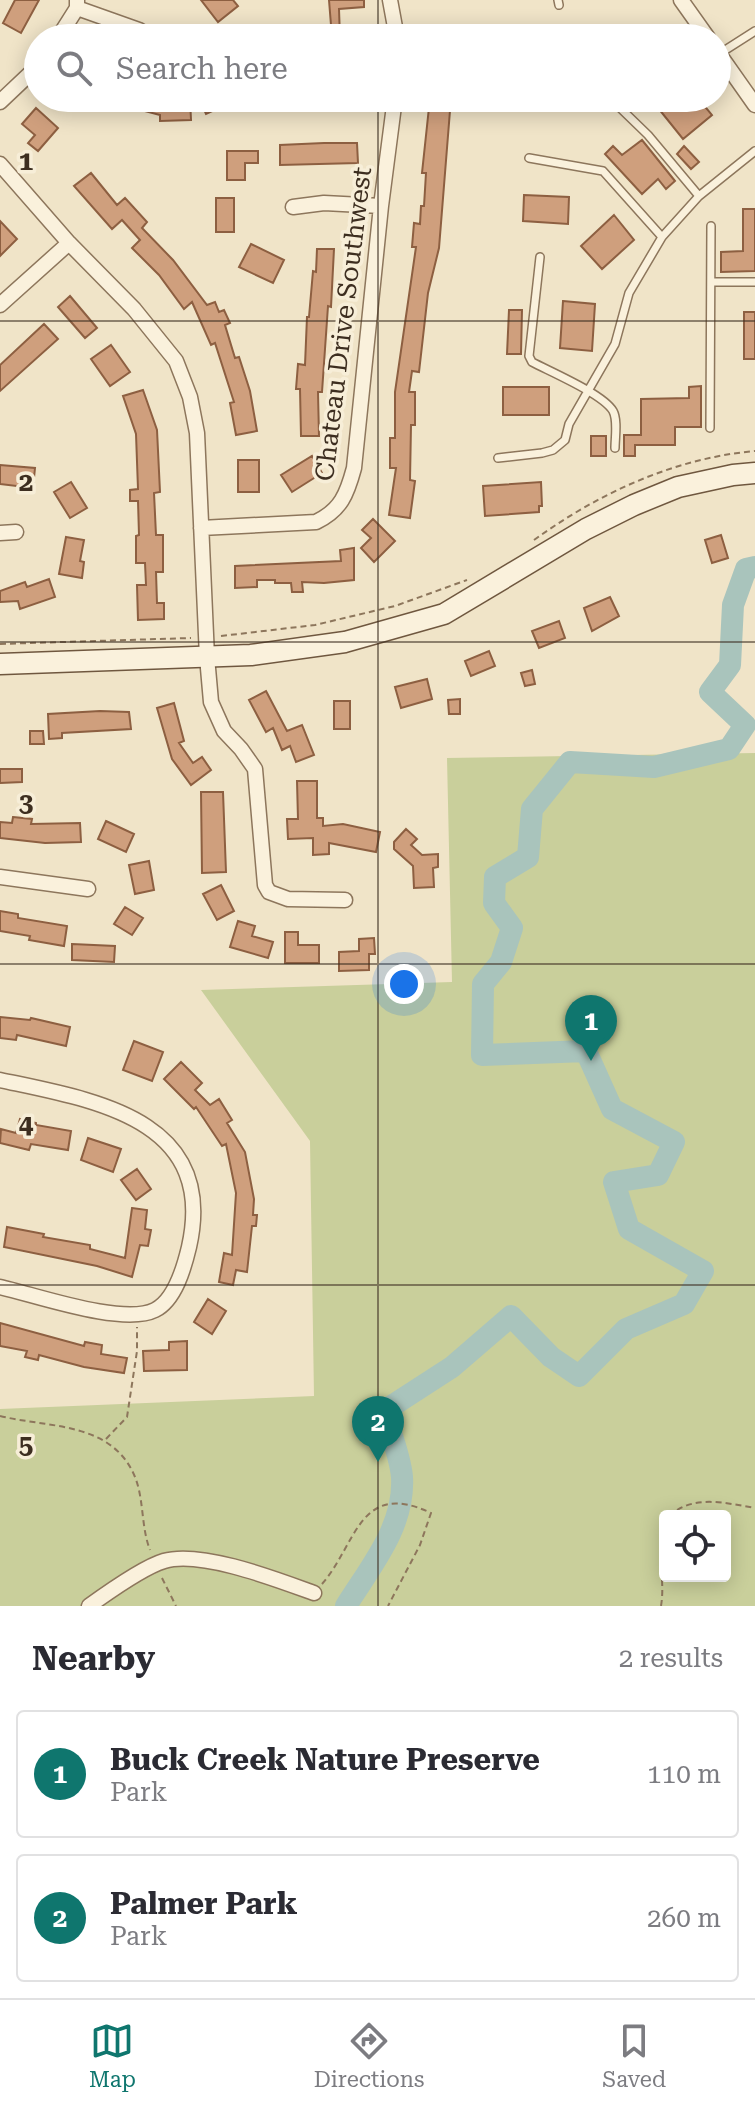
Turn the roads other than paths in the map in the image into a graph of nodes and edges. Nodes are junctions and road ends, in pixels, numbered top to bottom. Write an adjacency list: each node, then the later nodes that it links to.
1 (390, 0): 6 (street)
2 (681, 0): 7 (street)
3 (77, 4): 4 (street); 5 (street)
4 (66, 24)
5 (125, 24)
6 (394, 24)
7 (698, 24)
8 (755, 31): 9 (lane)
9 (731, 45)
10 (731, 71): 13 (street)
11 (24, 79): 12 (street)
12 (0, 102)
13 (755, 105)
14 (393, 112): 20 (street, Chateau Drive Southwest)
15 (624, 112): 19 (lane)
16 (755, 151): 19 (lane)
17 (529, 158): 23 (lane)
18 (0, 164): 24 (street)
19 (699, 196): 23 (lane)
20 (381, 206): 21 (street); 34 (street, Chateau Drive Southwest)
21 (293, 207)
22 (711, 226): 26 (lane)
23 (662, 237): 29 (lane)
24 (69, 243): 28 (street); 34 (street)
25 (540, 257): 29 (lane)
26 (711, 282): 27 (lane); 30 (lane)
27 (755, 282)
28 (0, 305)
29 (588, 390): 31 (lane); 32 (lane)
30 (710, 428)
31 (615, 448)
32 (498, 458)
33 (755, 473): 37 (street)
34 (201, 528): 37 (street)
35 (16, 532): 36 (street)
36 (0, 533)
37 (206, 647): 38 (street); 41 (street)
38 (0, 664)
39 (1, 878): 40 (street)
40 (88, 889)
41 (345, 900)
42 (0, 1080): 43 (street)
43 (0, 1287)
44 (314, 1593): 45 (street)
45 (89, 1606)

